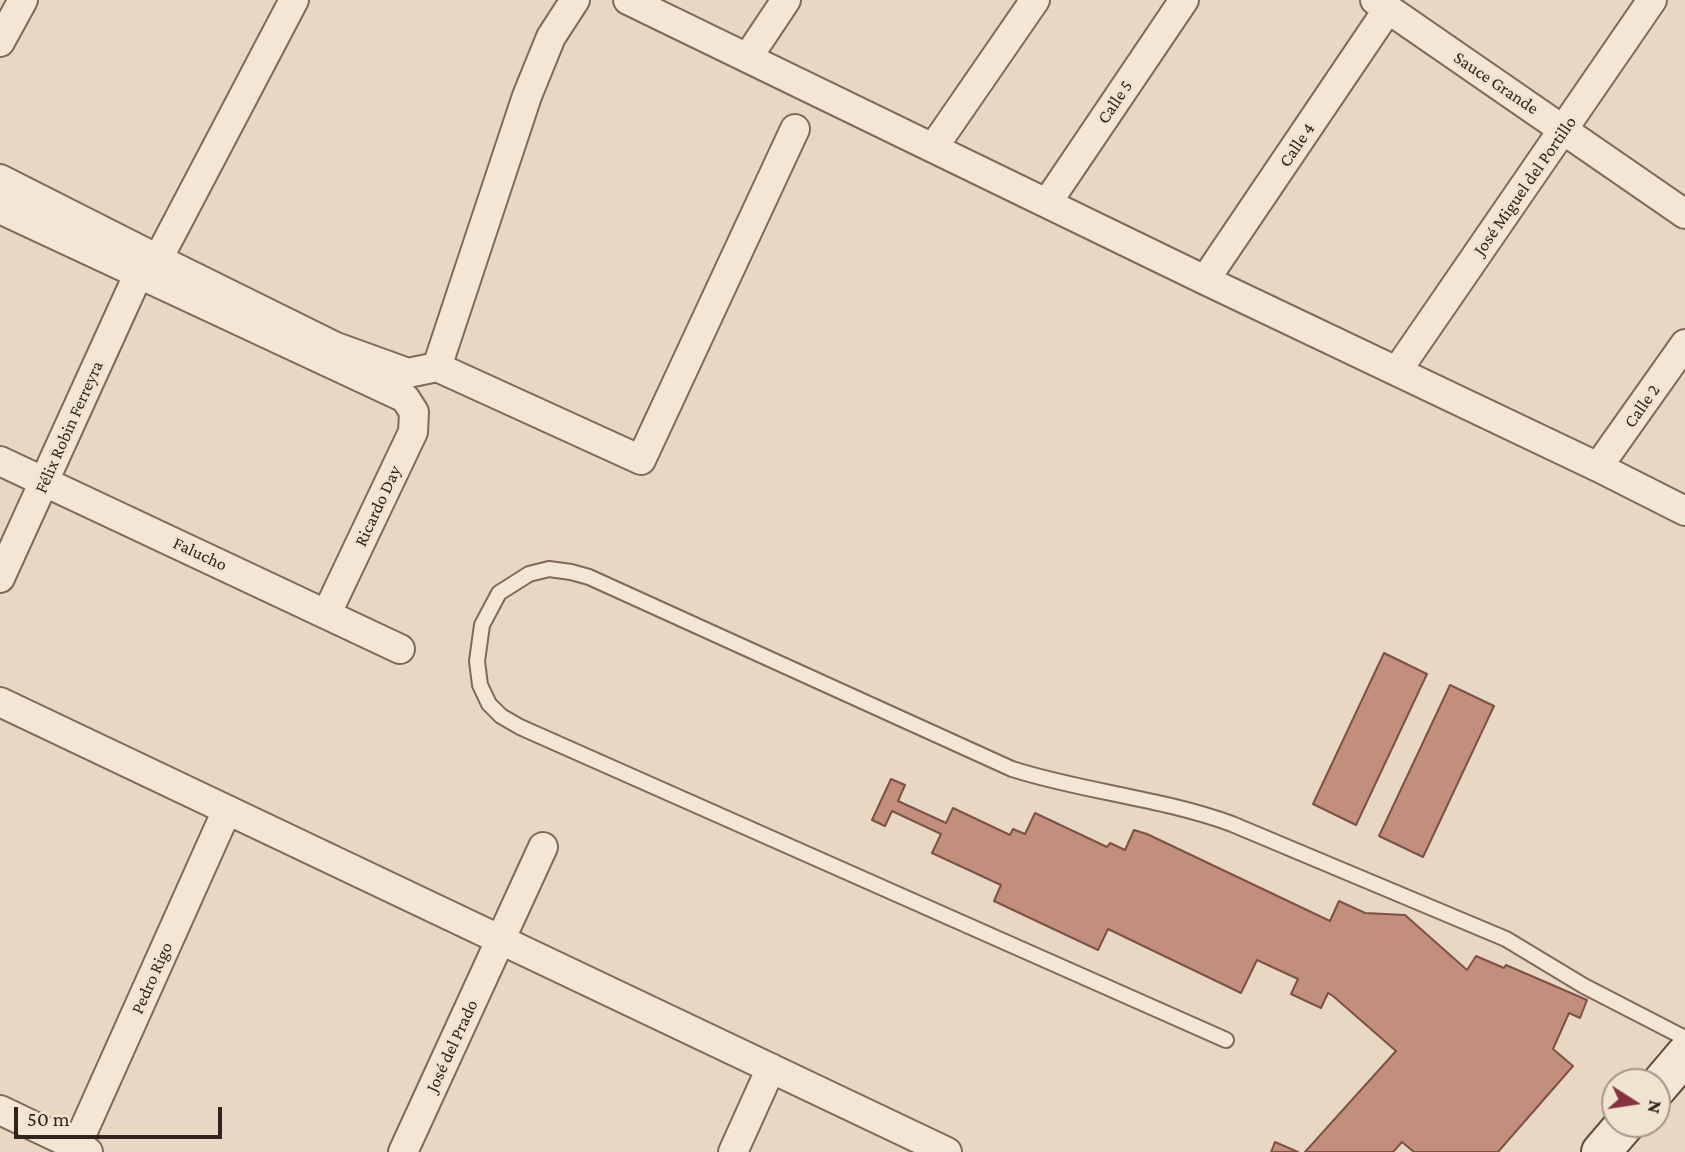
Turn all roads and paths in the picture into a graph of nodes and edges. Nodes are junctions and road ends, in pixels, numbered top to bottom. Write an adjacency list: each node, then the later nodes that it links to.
1 (23, 0): 10 (street)
2 (294, 0): 19 (street, Félix Robin Ferreyra)
3 (575, 0): 22 (street)
4 (628, 0): 11 (street)
5 (786, 0): 11 (street)
6 (1035, 0): 14 (street)
7 (1184, 0): 16 (street, Calle 5)
8 (1652, 0): 13 (street, José Miguel del Portillo)
9 (1382, 5): 13 (street, Sauce Grande); 20 (street, Calle 4)
10 (0, 42)
11 (748, 57): 14 (street)
12 (795, 129): 22 (street)
13 (1563, 130): 18 (street, Sauce Grande); 23 (street, José Miguel del Portillo)
14 (933, 148): 16 (street)
15 (0, 179): 19 (street)
16 (1047, 203): 20 (street)
17 (0, 209): 19 (street)
18 (1685, 214)
19 (148, 267): 22 (street); 26 (street, Félix Robin Ferreyra); 29 (street, Ricardo Day)
20 (1205, 281): 23 (street)
21 (1685, 344): 25 (street, Calle 2)
22 (437, 367)
23 (1397, 371): 25 (street)
24 (0, 461): 26 (street, Falucho)
25 (1598, 467): 27 (street)
26 (44, 482): 28 (street, Félix Robin Ferreyra); 29 (street, Falucho)
27 (1685, 511)
28 (0, 578)
29 (327, 613): 30 (street, Falucho)
30 (400, 649)
31 (0, 702): 32 (street)
32 (227, 810): 34 (street); 42 (street, Pedro Rigo)
33 (543, 846): 34 (street, José del Prado)
34 (500, 940): 38 (street); 43 (street, José del Prado)
35 (1685, 1038): 36 (lane)
36 (1226, 1040)
37 (1685, 1055): 39 (main road)
38 (771, 1068): 44 (street); 45 (street)
39 (1671, 1072)
40 (0, 1110): 42 (street)
41 (1613, 1138): 46 (main road)
42 (82, 1149)
43 (403, 1152)
44 (733, 1152)
45 (947, 1152)
46 (1601, 1152)

